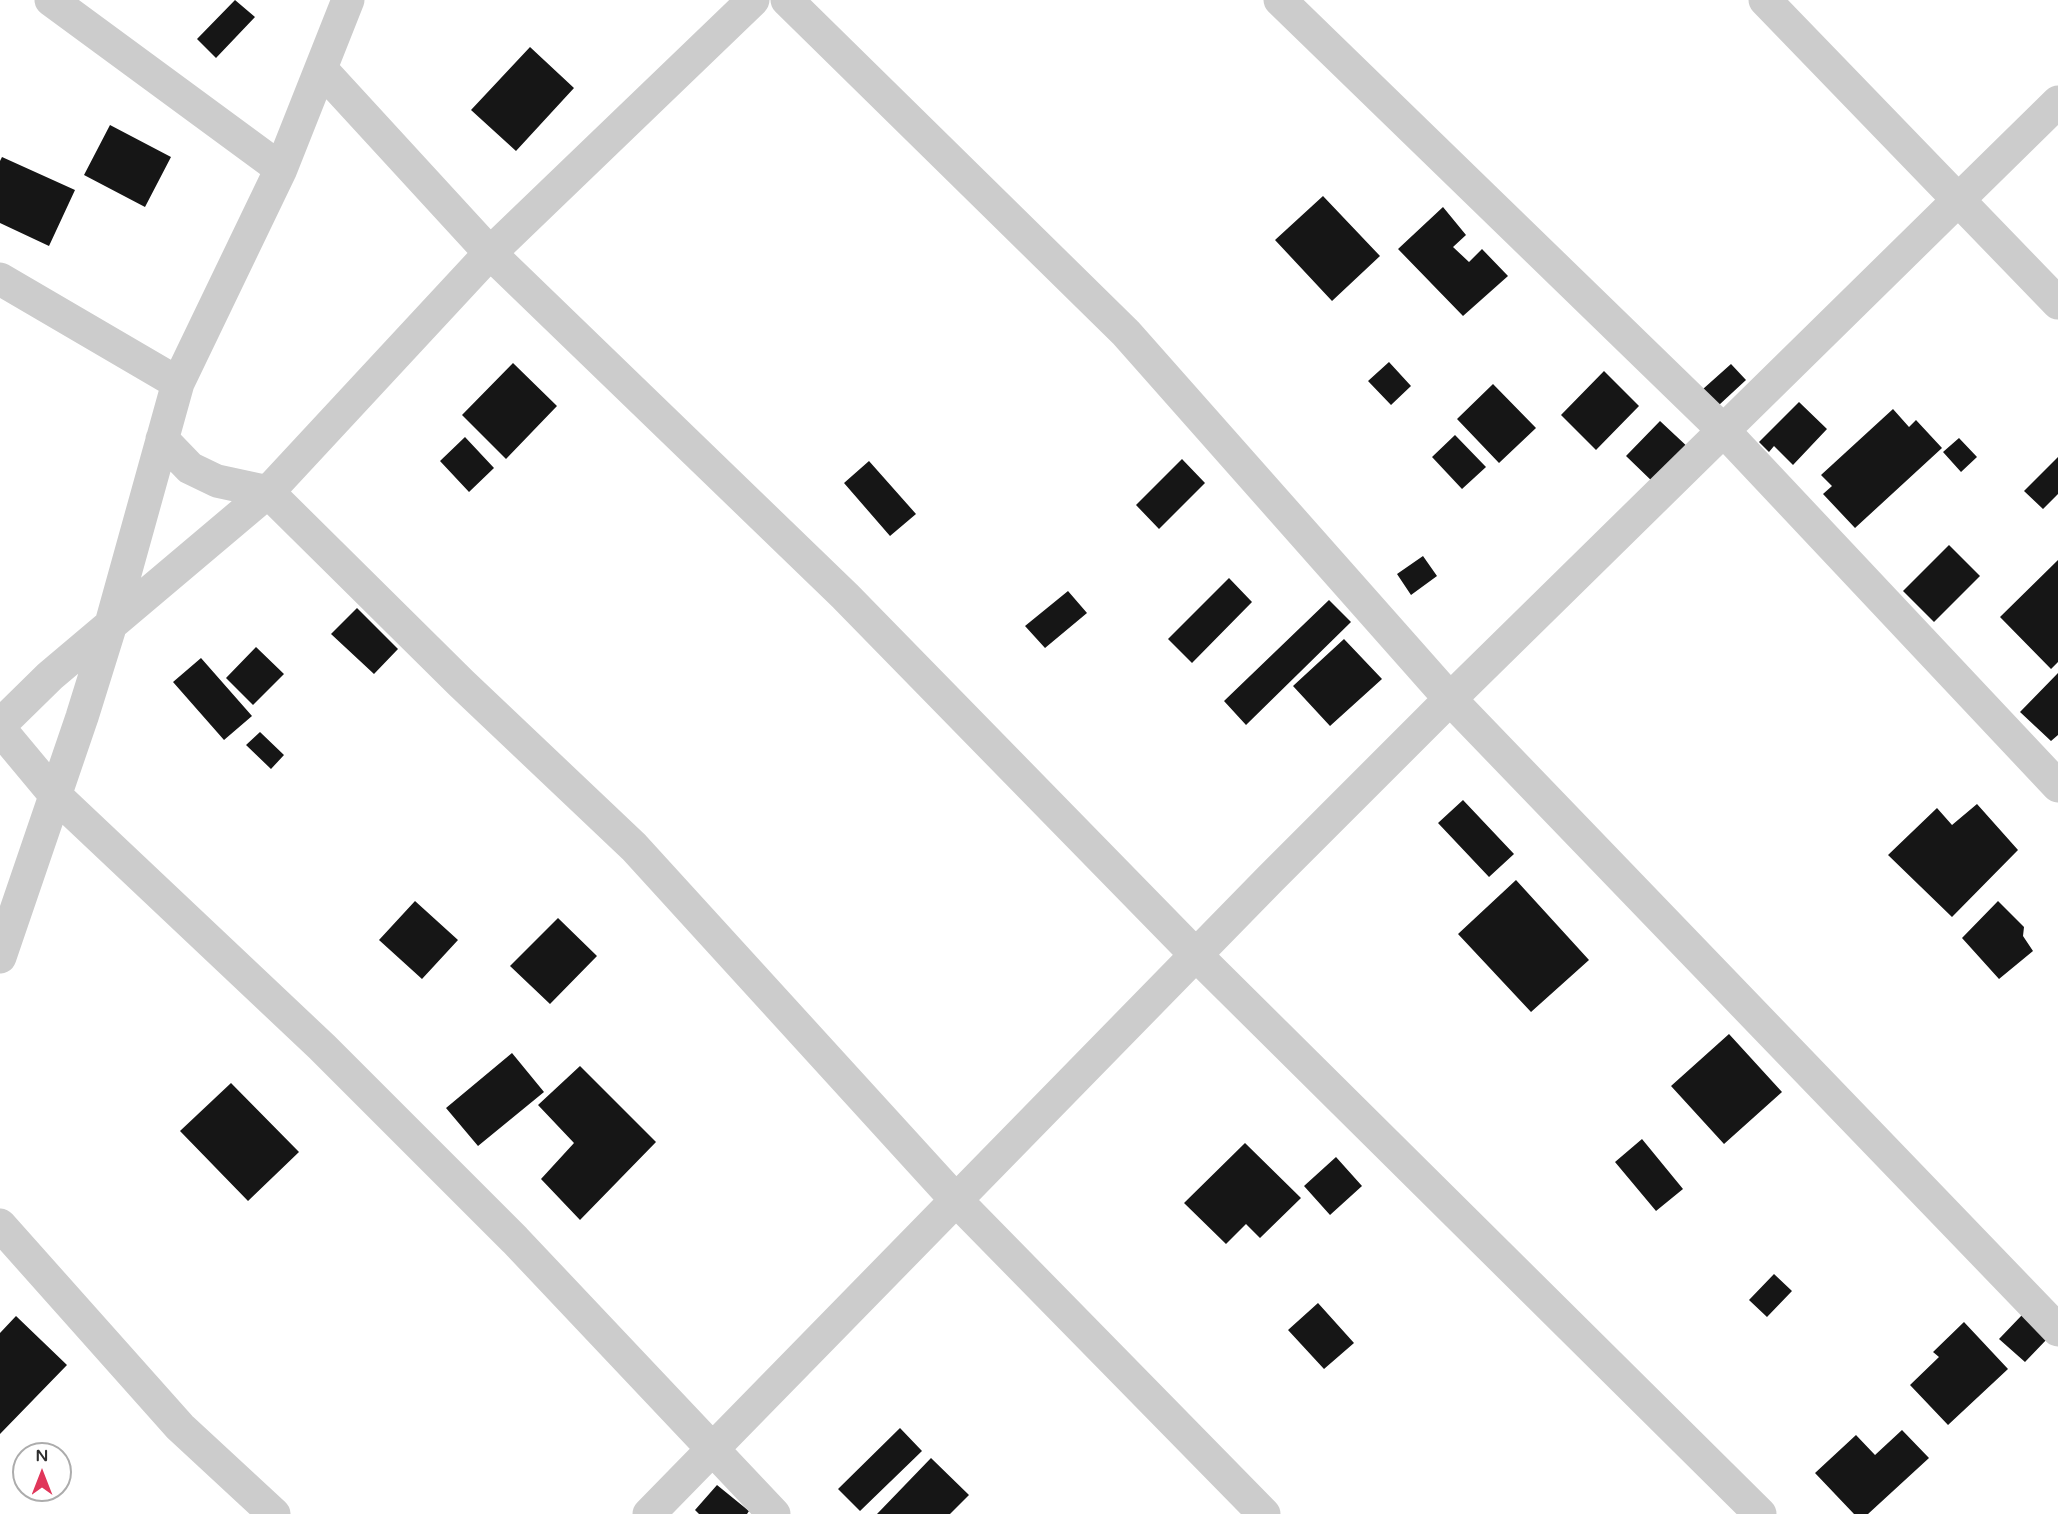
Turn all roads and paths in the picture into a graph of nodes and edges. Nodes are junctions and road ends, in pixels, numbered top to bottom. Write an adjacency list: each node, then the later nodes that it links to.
1 (51, 0): 9 (street)
2 (348, 0): 7 (street)
3 (753, 0): 11 (street)
4 (786, 0): 19 (street)
5 (1280, 0): 15 (street)
6 (1765, 0): 10 (street)
7 (321, 69): 9 (street); 11 (street)
8 (2058, 102): 10 (street)
9 (281, 169): 14 (street)
10 (1958, 201): 13 (street); 15 (street)
11 (490, 253): 17 (street); 23 (street)
12 (0, 279): 14 (street)
13 (2058, 303)
14 (178, 383): 16 (street)
15 (1724, 431): 19 (street); 21 (street)
16 (162, 439): 17 (street); 18 (street)
17 (268, 492): 18 (street); 25 (street)
18 (111, 624): 20 (street); 22 (street)
19 (1450, 699): 23 (street); 27 (street)
20 (0, 727): 22 (street)
21 (2058, 786)
22 (56, 795): 24 (street); 28 (street)
23 (1196, 955): 25 (street); 33 (street)
24 (0, 957)
25 (956, 1200): 28 (street); 32 (street)
26 (0, 1225): 29 (street)
27 (2058, 1330)
28 (712, 1450): 30 (street); 31 (street)
29 (274, 1514)
30 (649, 1514)
31 (774, 1514)
32 (1264, 1514)
33 (1760, 1514)

